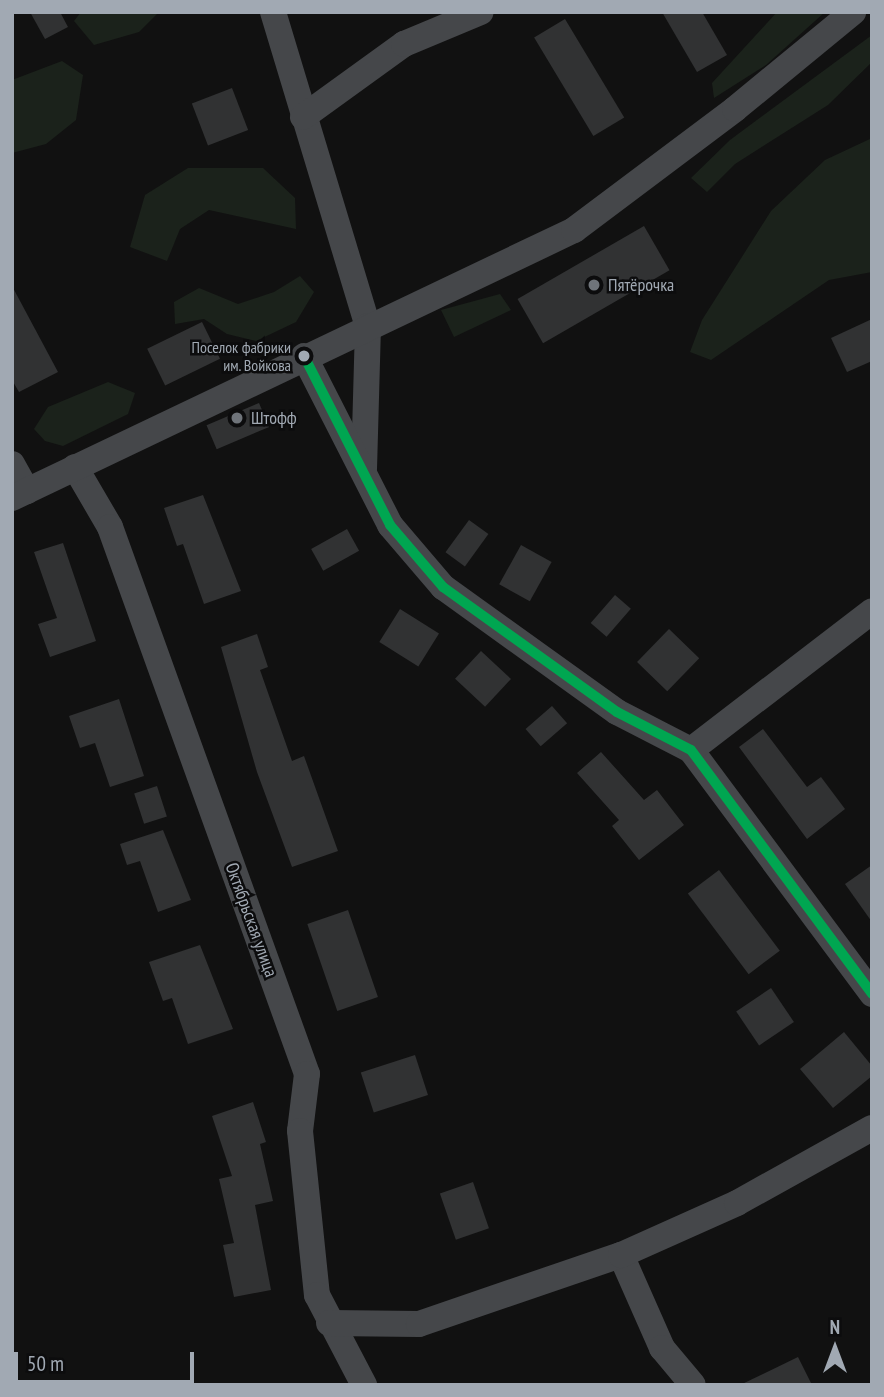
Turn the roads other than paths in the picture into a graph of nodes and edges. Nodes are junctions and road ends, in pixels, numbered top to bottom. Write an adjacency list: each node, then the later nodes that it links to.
1 (273, 12): 4 (street)
2 (481, 12): 4 (street)
3 (853, 12): 5 (street)
4 (303, 117): 5 (street)
5 (368, 326): 6 (street); 9 (street)
6 (304, 356): 8 (street); 9 (street)
7 (12, 464): 10 (street)
8 (75, 467): 10 (street); 16 (street, Октябрьская улица)
9 (364, 471): 12 (street)
10 (20, 494)
11 (872, 611): 12 (street)
12 (691, 750): 13 (street)
13 (872, 994)
14 (872, 1128): 15 (street)
15 (621, 1255): 16 (street); 18 (street)
16 (329, 1323): 17 (street, Октябрьская улица)
17 (364, 1385)
18 (693, 1385)

